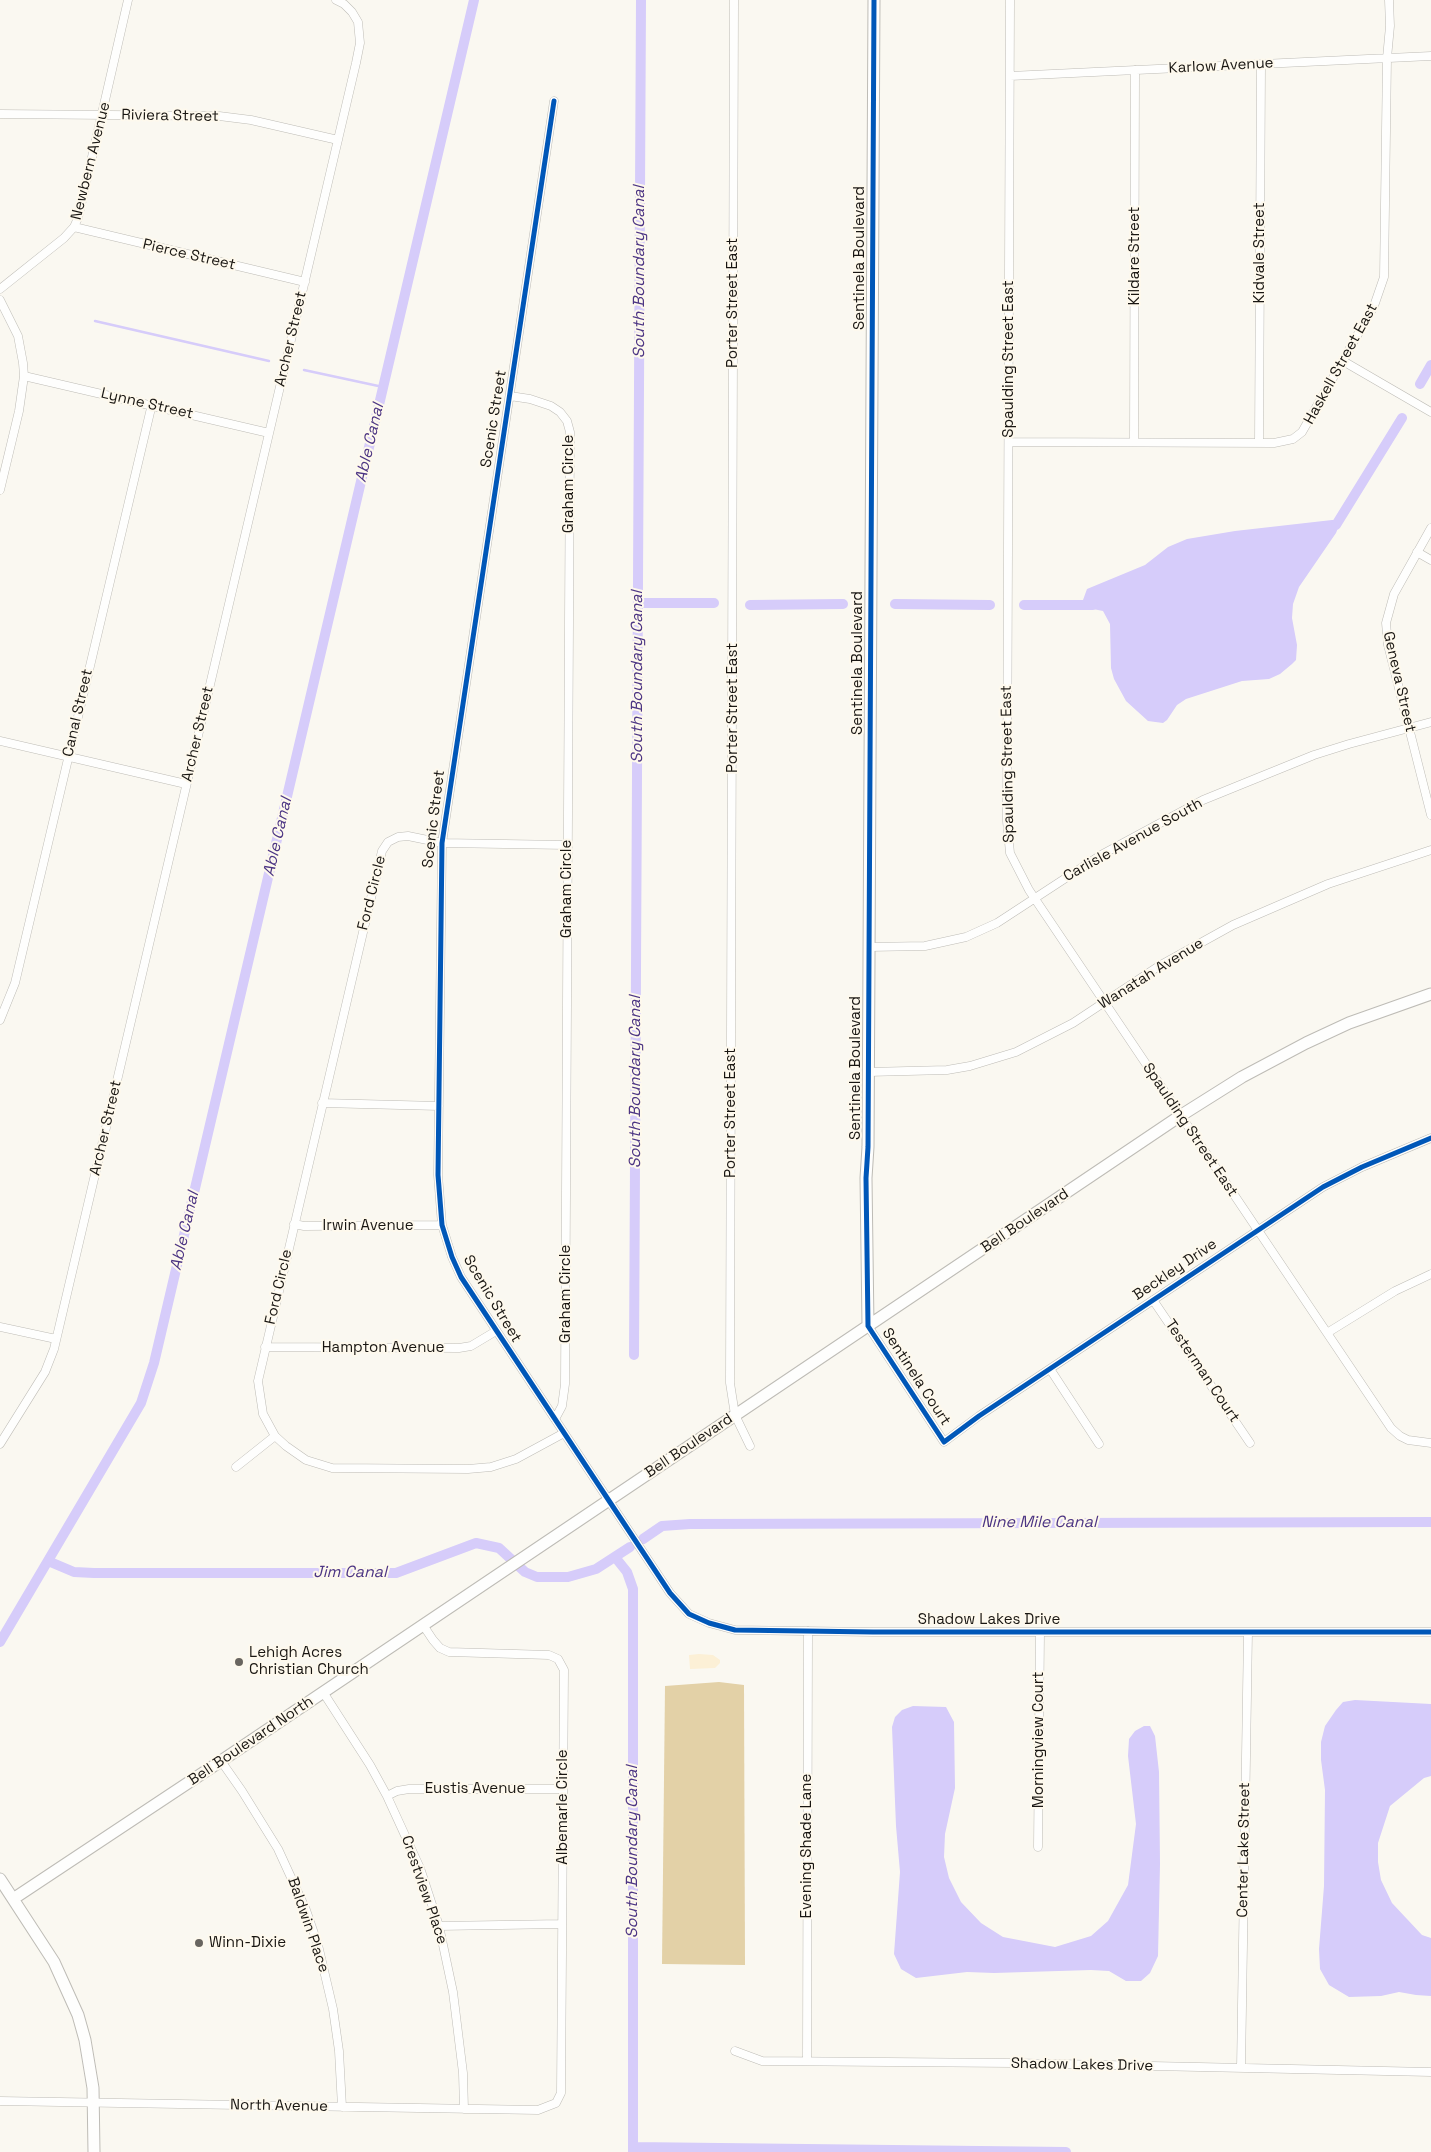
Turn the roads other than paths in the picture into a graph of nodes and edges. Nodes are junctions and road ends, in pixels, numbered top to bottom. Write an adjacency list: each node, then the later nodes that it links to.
1 (128, 0): 14 (street, Newbern Avenue)
2 (336, 0): 15 (street, Archer Street)
3 (734, 0): 64 (street, Porter Street East)
4 (874, 0): 43 (street, Sentinela Boulevard)
5 (1010, 0): 11 (street, Spaulding Street East)
6 (1389, 0): 8 (street, Haskell Street East)
7 (1431, 56): 8 (street, Karlow Avenue)
8 (1386, 58): 9 (street, Karlow Avenue); 20 (street, Haskell Street East)
9 (1261, 64): 10 (street, Karlow Avenue); 28 (street, Kidvale Street)
10 (1135, 70): 11 (street, Karlow Avenue); 27 (street, Kildare Street)
11 (1010, 76): 26 (street, Spaulding Street East)
12 (554, 101): 22 (street, Scenic Street)
13 (0, 114): 14 (street, Riviera Street)
14 (102, 115): 15 (street, Riviera Street); 16 (street, Newbern Avenue)
15 (338, 140): 17 (street, Archer Street)
16 (74, 227): 17 (street, Pierce Street); 18 (street, Newbern Avenue)
17 (305, 282): 25 (street, Archer Street)
18 (0, 288)
19 (0, 300): 21 (street)
20 (1343, 361): 24 (street); 28 (street, Haskell Street East)
21 (24, 376): 23 (street, Lynne Street); 29 (street)
22 (510, 396): 39 (street, Scenic Street); 40 (street, Graham Circle)
23 (152, 404): 25 (street, Lynne Street); 36 (street, Canal Street)
24 (1431, 412)
25 (269, 433): 37 (street, Archer Street)
26 (1009, 442): 27 (street, Haskell Street East); 42 (street, Spaulding Street East)
27 (1134, 442): 28 (street, Haskell Street East)
28 (1259, 443)
29 (0, 490)
30 (1431, 528): 31 (street, Geneva Street)
31 (1417, 552): 32 (street); 34 (street, Geneva Street)
32 (1431, 560)
33 (1431, 722): 34 (street, Carlisle Avenue South)
34 (1409, 727): 38 (street, Geneva Street); 42 (street, Carlisle Avenue South)
35 (0, 741): 36 (street)
36 (68, 757): 37 (street); 46 (street, Canal Street)
37 (186, 784): 61 (street, Archer Street)
38 (1431, 815)
39 (442, 843): 40 (street); 48 (street, Ford Circle); 49 (street, Scenic Street)
40 (568, 845): 65 (street, Graham Circle)
41 (1431, 850): 45 (street, Wanatah Avenue)
42 (1035, 898): 43 (street, Carlisle Avenue South); 45 (street, Spaulding Street East)
43 (869, 947): 47 (street, Sentinela Boulevard)
44 (1431, 994): 50 (street, Bell Boulevard)
45 (1105, 1003): 47 (street, Wanatah Avenue); 50 (street, Spaulding Street East)
46 (0, 1020)
47 (868, 1072): 57 (street, Sentinela Boulevard)
48 (322, 1103): 49 (street); 52 (street, Ford Circle)
49 (439, 1106): 53 (street, Scenic Street)
50 (1180, 1116): 54 (street, Spaulding Street East); 57 (street, Bell Boulevard)
51 (1431, 1138): 54 (street, Beckley Drive)
52 (294, 1224): 53 (street, Irwin Avenue); 62 (street, Ford Circle)
53 (442, 1225): 59 (street, Scenic Street)
54 (1257, 1230): 56 (street, Beckley Drive); 60 (street, Spaulding Street East)
55 (1431, 1274): 60 (street)
56 (1154, 1300): 63 (street, Beckley Drive); 69 (street, Testerman Court)
57 (868, 1326): 64 (street, Bell Boulevard); 68 (street, Sentinela Court)
58 (0, 1327): 61 (street)
59 (496, 1331): 62 (street, Hampton Avenue); 65 (street, Scenic Street)
60 (1327, 1333): 70 (street, Spaulding Street East)
61 (56, 1339): 71 (street, Archer Street)
62 (265, 1347): 67 (street, Ford Circle)
63 (1050, 1369): 68 (street, Beckley Drive); 72 (street)
64 (735, 1415): 73 (street, Porter Street East); 75 (street, Bell Boulevard)
65 (555, 1419): 66 (street, Scenic Street)
66 (564, 1432): 67 (street, Ford Circle); 76 (street, Scenic Street)
67 (276, 1436): 74 (street)
68 (944, 1442)
69 (1250, 1443)
70 (1431, 1443)
71 (0, 1444)
72 (1099, 1444)
73 (750, 1446)
74 (236, 1467)
75 (637, 1481): 76 (street, Bell Boulevard North)
76 (608, 1500): 77 (street, Bell Boulevard North); 78 (street, Shadow Lakes Drive)
77 (423, 1625): 82 (street, Bell Boulevard North); 84 (street, Albemarle Circle)
78 (808, 1631): 79 (street, Shadow Lakes Drive); 92 (street, Evening Shade Lane)
79 (1040, 1632): 80 (street, Shadow Lakes Drive); 86 (street, Morningview Court)
80 (1248, 1632): 81 (street, Shadow Lakes Drive); 93 (street, Center Lake Street)
81 (1431, 1632)
82 (323, 1692): 83 (street, Bell Boulevard North); 85 (street, Crestview Place)
83 (221, 1761): 88 (street, Bell Boulevard North); 98 (street, Baldwin Place)
84 (563, 1789): 85 (street, Eustis Avenue); 89 (street, Albemarle Circle)
85 (387, 1796): 90 (street, Crestview Place)
86 (1038, 1847)
87 (0, 1879): 88 (street)
88 (13, 1899): 96 (street)
89 (562, 1924): 90 (street); 97 (street, Albemarle Circle)
90 (439, 1926): 99 (street, Crestview Place)
91 (735, 2051): 92 (street, Shadow Lakes Drive)
92 (807, 2061): 93 (street, Shadow Lakes Drive)
93 (1240, 2068): 94 (street, Shadow Lakes Drive)
94 (1431, 2072)
95 (0, 2101): 96 (street, North Avenue)
96 (94, 2103): 98 (street, North Avenue); 100 (street)
97 (556, 2103): 99 (street, North Avenue)
98 (342, 2107): 99 (street, North Avenue)
99 (464, 2109)
100 (94, 2152)

